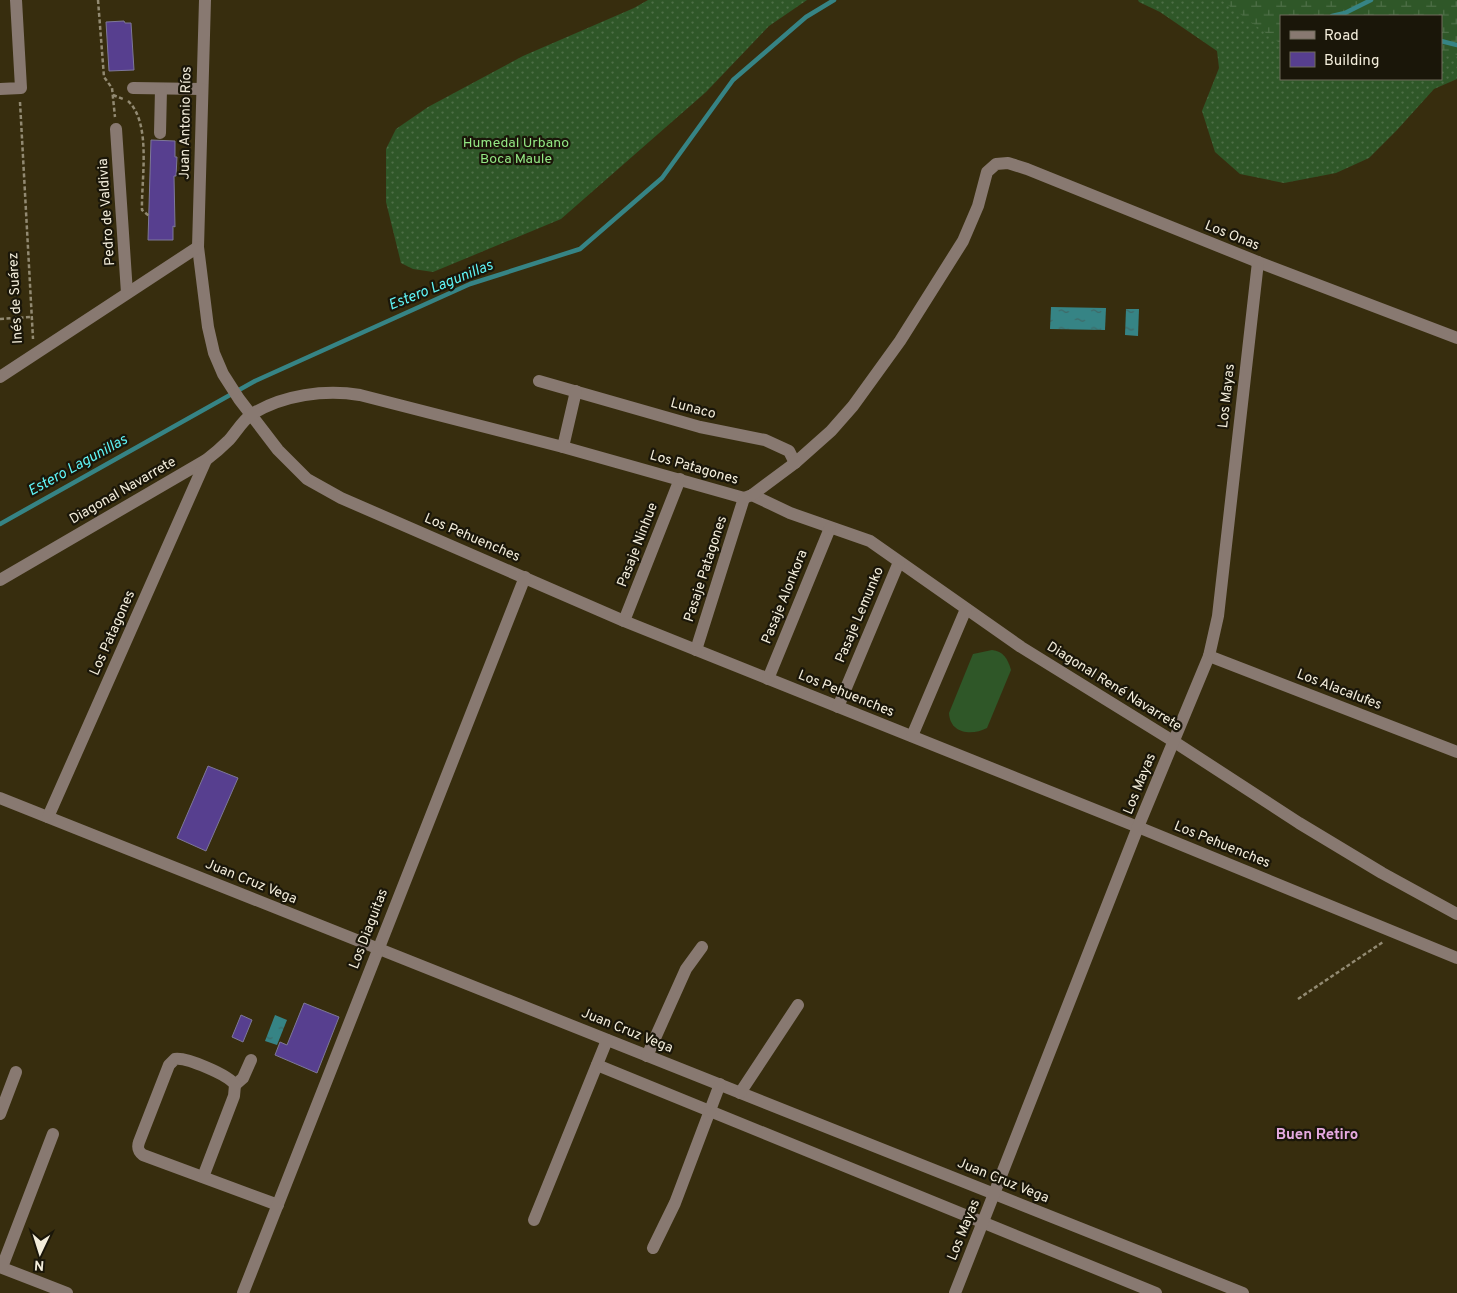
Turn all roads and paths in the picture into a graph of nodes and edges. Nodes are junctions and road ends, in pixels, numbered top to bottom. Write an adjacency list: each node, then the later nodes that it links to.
1 (16, 0): 4 (street)
2 (98, 0): 9 (path)
3 (205, 0): 8 (street, Juan Antonio Ríos)
4 (21, 88): 6 (street); 18 (path, Inés de Suárez)
5 (133, 88): 7 (street)
6 (0, 89)
7 (161, 89): 8 (street); 12 (street)
8 (202, 89): 15 (street, Juan Antonio Ríos)
9 (113, 95): 10 (path); 14 (path)
10 (114, 105)
11 (116, 129): 17 (street, Pedro de Valdivia)
12 (160, 133)
13 (996, 164): 16 (street, Los Onas); 28 (street, Los Patagones)
14 (148, 216)
15 (198, 247): 17 (street); 25 (street, Juan Antonio Ríos)
16 (1258, 262): 20 (street, Los Onas); 38 (street, Los Mayas)
17 (127, 293): 21 (street)
18 (32, 317): 19 (path); 21 (path, Inés de Suárez)
19 (0, 319)
20 (1457, 338)
21 (34, 355): 22 (street)
22 (0, 377)
23 (539, 381): 24 (street, Lunaco)
24 (576, 391): 26 (street); 28 (street, Lunaco)
25 (251, 415): 26 (street, Los Patagones); 27 (street, Diagonal Navarrete); 33 (street, Los Pehuenches)
26 (563, 447): 29 (street, Los Patagones)
27 (206, 460): 34 (street, Diagonal Navarrete); 45 (street, Los Patagones)
28 (795, 463): 30 (street, Los Patagones)
29 (680, 479): 30 (street, Los Patagones); 36 (street, Pasaje Ninhue)
30 (748, 497): 31 (street, Diagonal René Navarrete); 37 (street, Pasaje Patagones)
31 (830, 528): 32 (street, Diagonal René Navarrete); 39 (street, Pasaje Alonkora)
32 (899, 562): 35 (street, Diagonal René Navarrete); 40 (street, Pasaje Lemunko)
33 (525, 577): 36 (street, Los Pehuenches); 50 (street, Los Diaguitas)
34 (0, 580)
35 (966, 609): 41 (street); 42 (street, Diagonal René Navarrete)
36 (624, 621): 37 (street, Los Pehuenches)
37 (696, 650): 39 (street, Los Pehuenches)
38 (1209, 656): 42 (street, Los Mayas); 43 (street, Los Alacalufes)
39 (768, 679): 40 (street, Los Pehuenches)
40 (838, 707): 41 (street, Los Pehuenches)
41 (912, 736): 46 (street, Los Pehuenches)
42 (1173, 741): 46 (street, Los Mayas); 47 (street, Diagonal René Navarrete)
43 (1457, 752)
44 (0, 798): 45 (street, Juan Cruz Vega)
45 (48, 817): 50 (street, Juan Cruz Vega)
46 (1138, 827): 48 (street, Los Pehuenches); 66 (street, Los Mayas)
47 (1457, 914)
48 (1397, 933): 51 (street, Los Pehuenches); 52 (path)
49 (702, 947): 55 (street)
50 (378, 948): 54 (street, Juan Cruz Vega); 67 (street, Los Diaguitas)
51 (1457, 958)
52 (1298, 999)
53 (798, 1006): 61 (street)
54 (607, 1040): 55 (street, Juan Cruz Vega); 57 (street)
55 (647, 1056): 59 (street, Juan Cruz Vega)
56 (251, 1060): 60 (street)
57 (597, 1065): 62 (street); 68 (street)
58 (16, 1072): 63 (street)
59 (720, 1084): 61 (street, Juan Cruz Vega); 62 (street)
60 (235, 1085): 65 (street); 65 (street)
61 (740, 1093): 66 (street, Juan Cruz Vega)
62 (710, 1111): 69 (street); 70 (street)
63 (0, 1114)
64 (53, 1134): 71 (street)
65 (203, 1177): 67 (street)
66 (994, 1194): 69 (street, Los Mayas); 76 (street, Juan Cruz Vega)
67 (278, 1205): 73 (street, Los Diaguitas)
68 (534, 1220)
69 (983, 1223): 74 (street, Los Mayas); 75 (street)
70 (653, 1248)
71 (1, 1267): 72 (street)
72 (67, 1293)
73 (243, 1293)
74 (955, 1293)
75 (1156, 1293)
76 (1243, 1293)

